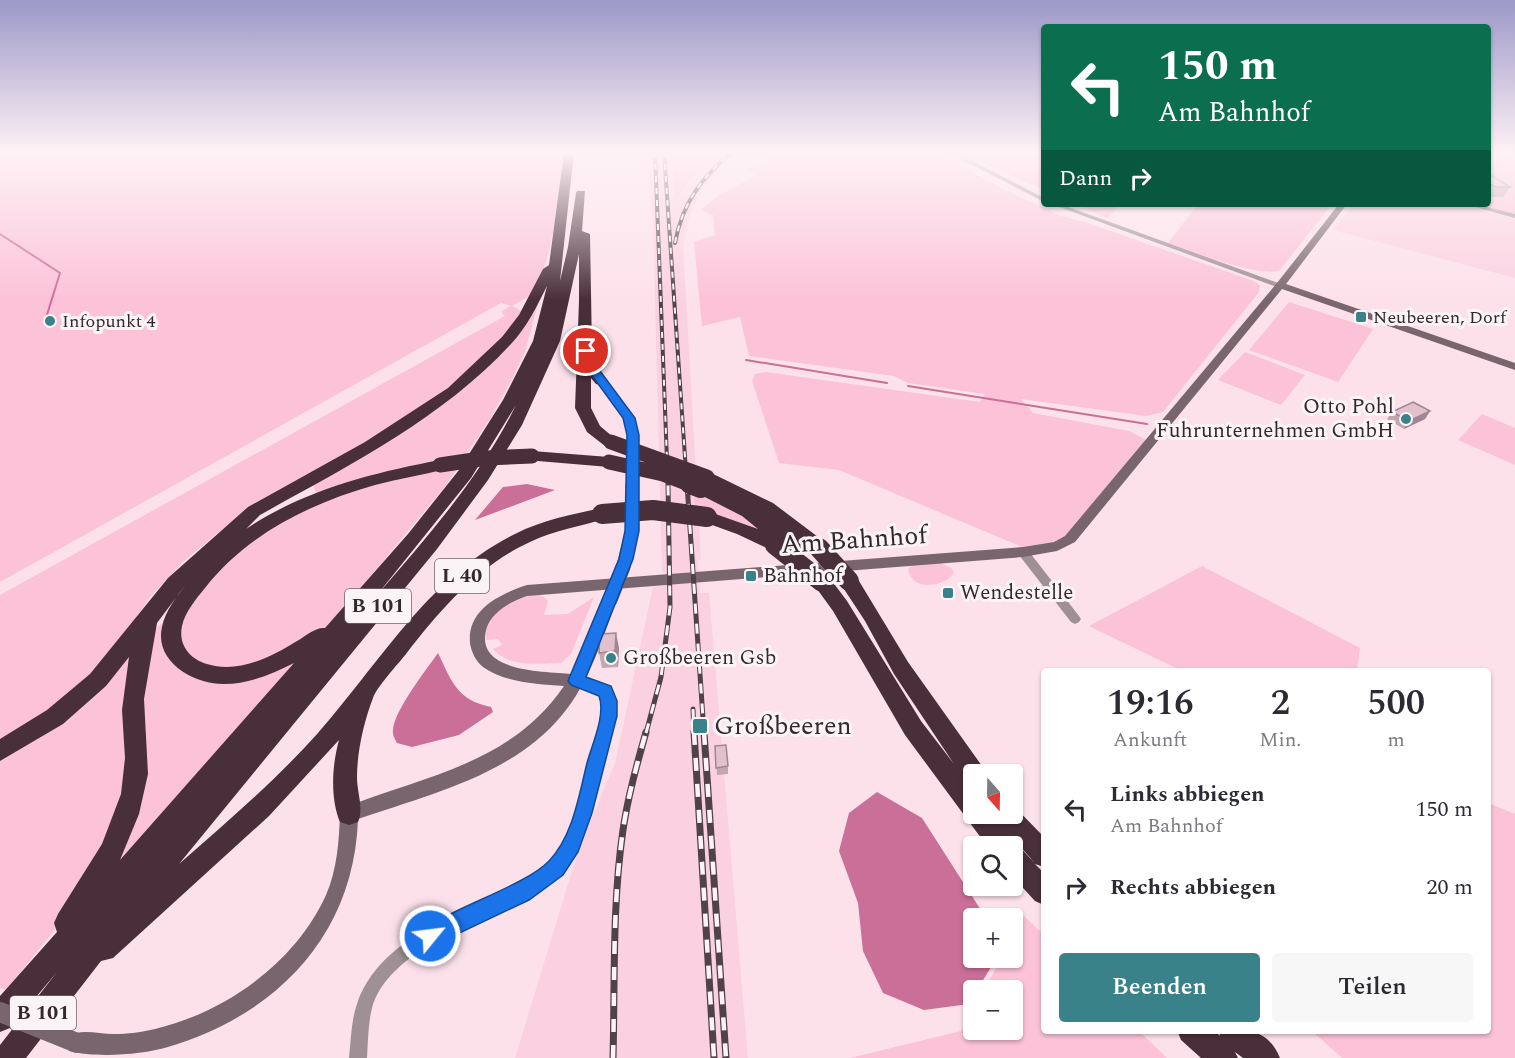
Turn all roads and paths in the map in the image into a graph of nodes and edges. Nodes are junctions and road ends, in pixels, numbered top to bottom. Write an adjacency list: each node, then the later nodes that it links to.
1 (564, 201): 8 (highway, B 101)
2 (580, 201): 34 (highway, B 101)
3 (582, 201): 10 (highway, B 101)
4 (1062, 207): 9 (street)
5 (1341, 207): 9 (main road, Am Bahnhof)
6 (1479, 207): 7 (street)
7 (1515, 216)
8 (559, 246): 16 (highway); 19 (highway, B 101)
9 (1280, 285): 11 (main road); 18 (main road, Am Bahnhof)
10 (586, 351): 12 (highway); 13 (highway)
11 (1515, 367)
12 (601, 381): 22 (main road, bridge)
13 (610, 452): 14 (highway, bridge); 15 (highway, bridge); 15 (highway, bridge)
14 (443, 460): 16 (highway); 19 (highway)
15 (704, 483): 17 (highway); 25 (highway, bridge)
16 (229, 535): 20 (highway)
17 (784, 545): 23 (highway, L 40, bridge); 26 (highway, L 40, bridge)
18 (1023, 552): 21 (street); 22 (main road, Am Bahnhof)
19 (348, 616): 35 (highway, B 101)
20 (150, 617): 24 (highway); 35 (highway)
21 (1075, 619)
22 (576, 681): 27 (main road); 42 (street, Am Bahnhof)
23 (362, 696): 27 (highway, L 40); 34 (highway)
24 (0, 751)
25 (967, 764)
26 (963, 794)
27 (349, 814): 40 (main road, L 40)
28 (985, 824): 30 (highway)
29 (1016, 824): 31 (highway)
30 (995, 836)
31 (1041, 852)
32 (1023, 868): 33 (highway)
33 (1041, 889)
34 (78, 968): 41 (highway, B 101)
35 (26, 985): 37 (highway, B 101)
36 (0, 1012): 40 (main road, L 40, bridge)
37 (0, 1018)
38 (1196, 1034): 43 (highway)
39 (1237, 1034): 44 (highway)
40 (111, 1053)
41 (8, 1058)
42 (358, 1058)
43 (1223, 1058)
44 (1265, 1058)

